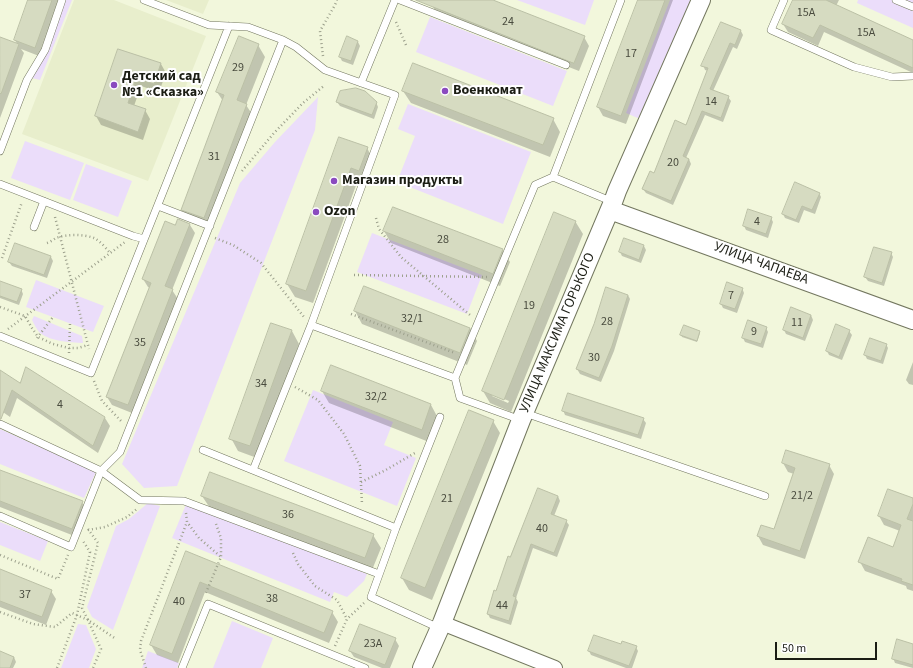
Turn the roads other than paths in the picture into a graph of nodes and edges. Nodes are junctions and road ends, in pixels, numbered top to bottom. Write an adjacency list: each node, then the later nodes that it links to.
1 (62, 0): 15 (lane)
2 (144, 0): 10 (lane)
3 (395, 0): 14 (lane)
4 (400, 0): 12 (lane)
5 (621, 0): 16 (lane)
6 (701, 0): 20 (street, УЛИЦА МАКСИМА ГОРЬКОГО)
7 (784, 0): 13 (lane)
8 (896, 0): 9 (lane)
9 (913, 7)
10 (229, 26): 11 (lane); 19 (lane)
11 (283, 40): 14 (lane); 21 (lane)
12 (566, 65)
13 (913, 76)
14 (361, 83): 25 (lane)
15 (0, 151)
16 (553, 177): 20 (lane); 27 (lane)
17 (0, 184): 18 (lane)
18 (44, 201): 22 (lane); 23 (lane)
19 (158, 206): 21 (lane); 23 (lane)
20 (611, 206): 24 (street, УЛИЦА ЧАПАЕВА); 29 (street, УЛИЦА МАКСИМА ГОРЬКОГО)
21 (210, 226): 33 (lane)
22 (34, 227)
23 (144, 239): 26 (lane)
24 (913, 320)
25 (311, 325): 27 (lane); 32 (lane)
26 (0, 336)
27 (455, 378): 29 (lane)
28 (440, 417): 36 (lane)
29 (523, 417): 34 (lane); 38 (street, УЛИЦА МАКСИМА ГОРЬКОГО)
30 (0, 424): 33 (lane)
31 (203, 450): 32 (lane)
32 (253, 470): 36 (lane)
33 (101, 471): 35 (lane); 37 (lane)
34 (765, 496)
35 (0, 516)
36 (396, 528): 37 (lane)
37 (379, 574): 38 (lane)
38 (441, 626): 41 (street, УЛИЦА МАКСИМА ГОРЬКОГО); 42 (street)
39 (182, 668): 40 (lane)
40 (364, 668)
41 (422, 668)
42 (555, 668)

